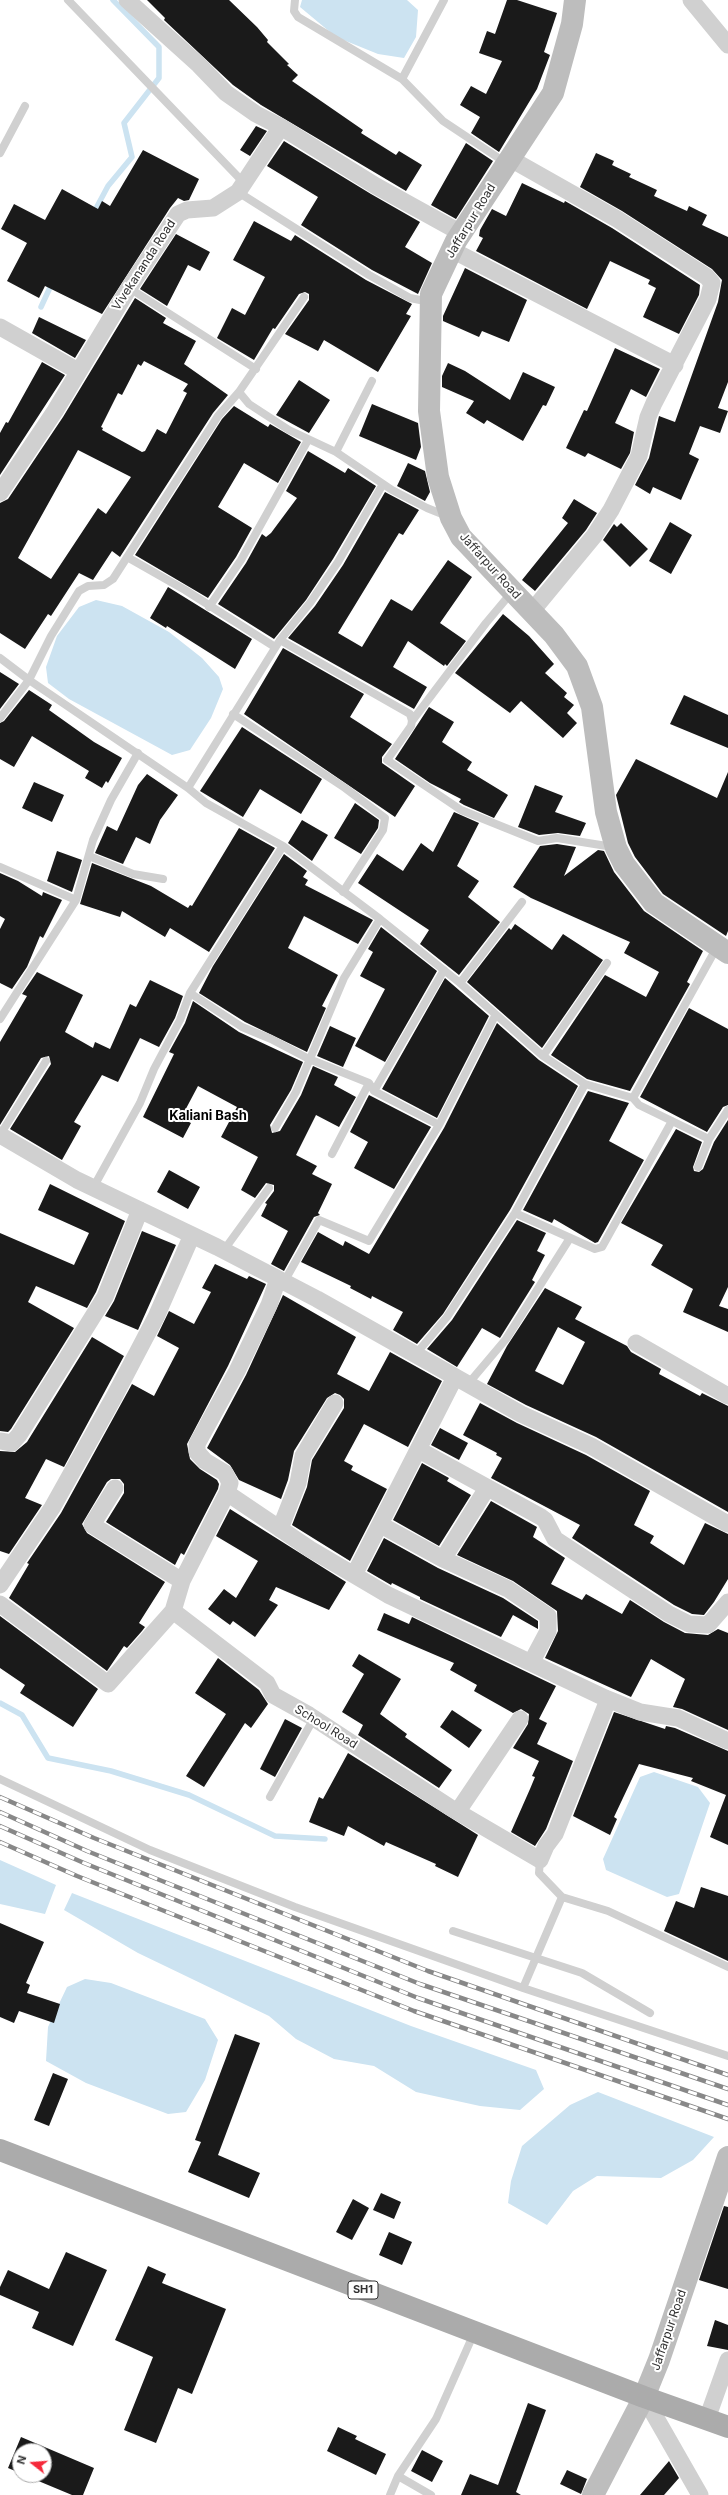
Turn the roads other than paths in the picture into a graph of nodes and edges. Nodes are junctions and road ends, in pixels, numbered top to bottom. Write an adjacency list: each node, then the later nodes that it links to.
1 (68, 0): 13 (lane)
2 (127, 0): 10 (street)
3 (295, 0): 8 (lane)
4 (444, 0): 8 (lane)
5 (575, 0): 12 (street, Jaffarpur Road)
6 (691, 0): 7 (street)
7 (728, 46)
8 (402, 79): 12 (lane)
9 (25, 106): 11 (lane)
10 (281, 127): 13 (street, Vivekananda Road); 14 (street)
11 (0, 153)
12 (508, 160): 14 (street, Jaffarpur Road); 19 (street)
13 (241, 188): 15 (street, Vivekananda Road); 17 (lane)
14 (456, 241): 17 (street, Jaffarpur Road); 19 (street)
15 (128, 288): 20 (lane); 21 (street, Vivekananda Road)
16 (304, 297): 20 (lane)
17 (431, 302): 28 (street, Jaffarpur Road)
18 (0, 327): 21 (street)
19 (675, 365): 32 (street)
20 (256, 369): 23 (lane)
21 (78, 371): 27 (street, Vivekananda Road)
22 (372, 381): 25 (lane)
23 (239, 392): 24 (lane); 29 (lane)
24 (308, 440): 25 (lane); 31 (lane)
25 (336, 452): 26 (lane)
26 (383, 484): 28 (lane); 33 (lane)
27 (0, 493)
28 (451, 518): 30 (street, Jaffarpur Road)
29 (127, 557): 31 (lane); 36 (lane)
30 (513, 591): 32 (street, Jaffarpur Road); 39 (lane)
31 (209, 607): 34 (lane)
32 (532, 611): 43 (street, Jaffarpur Road)
33 (280, 640): 34 (lane); 39 (lane)
34 (275, 647): 37 (lane)
35 (0, 658): 36 (lane)
36 (29, 680): 38 (lane); 40 (lane)
37 (232, 714): 41 (lane); 47 (lane)
38 (0, 718)
39 (412, 721): 43 (lane)
40 (138, 753): 41 (lane); 44 (lane)
41 (188, 788): 42 (lane)
42 (283, 846): 47 (lane); 55 (lane)
43 (616, 848): 51 (street, Jaffarpur Road)
44 (89, 856): 46 (lane); 48 (lane)
45 (0, 867): 48 (lane)
46 (163, 879)
47 (344, 892): 50 (lane)
48 (76, 900): 57 (lane)
49 (522, 902): 54 (lane)
50 (380, 919): 53 (lane); 59 (lane)
51 (722, 950): 64 (lane)
52 (607, 963): 58 (lane)
53 (444, 970): 54 (lane); 63 (lane)
54 (460, 983): 56 (lane)
55 (190, 993): 59 (lane); 73 (lane)
56 (495, 1016): 58 (lane); 67 (lane)
57 (0, 1019)
58 (543, 1056): 62 (lane)
59 (309, 1059): 61 (lane); 68 (lane)
60 (46, 1060): 69 (lane)
61 (369, 1083): 63 (lane); 71 (lane)
62 (585, 1084): 64 (lane); 76 (lane)
63 (374, 1091): 67 (lane)
64 (634, 1098): 66 (lane)
65 (728, 1110): 70 (lane)
66 (672, 1121): 70 (lane); 78 (lane)
67 (438, 1125): 80 (lane)
68 (275, 1128)
69 (0, 1135): 73 (street)
70 (708, 1139): 72 (lane)
71 (332, 1154)
72 (698, 1168)
73 (93, 1188): 75 (street)
74 (269, 1188): 79 (lane)
75 (140, 1210): 77 (street); 86 (street)
76 (515, 1213): 78 (lane); 82 (lane)
77 (192, 1235): 79 (street); 97 (street)
78 (570, 1238): 83 (lane)
79 (224, 1250): 80 (street)
80 (281, 1280): 82 (street); 90 (street)
81 (636, 1343): 84 (street)
82 (414, 1356): 83 (street)
83 (462, 1381): 87 (street); 91 (street)
84 (728, 1396)
85 (335, 1403): 93 (street)
86 (0, 1441)
87 (419, 1450): 89 (street); 92 (street)
88 (115, 1488): 96 (street)
89 (487, 1488): 94 (street); 98 (street)
90 (227, 1493): 93 (street); 96 (street)
91 (728, 1524)
92 (381, 1525): 94 (street); 95 (street)
93 (280, 1529): 95 (street)
94 (443, 1560): 101 (street)
95 (354, 1575): 101 (street)
96 (182, 1581): 100 (street)
97 (0, 1585)
98 (728, 1602)
99 (0, 1604): 100 (street)
100 (173, 1611): 103 (street, School Road)
101 (531, 1663): 102 (street)
102 (608, 1700): 105 (street); 109 (street)
103 (314, 1718): 107 (lane); 108 (street, School Road)
104 (520, 1719): 108 (street)
105 (728, 1741)
106 (0, 1779): 114 (lane)
107 (270, 1797)
108 (458, 1812): 109 (street, School Road)
109 (540, 1860): 110 (lane)
110 (562, 1897): 112 (lane); 113 (lane)
111 (453, 1931): 112 (lane)
112 (537, 1958): 114 (lane); 115 (lane)
113 (728, 1967)
114 (523, 1988): 116 (lane)
115 (650, 2013)
116 (728, 2056)
117 (0, 2150): 119 (main road, SH1)
118 (728, 2157): 121 (street, Jaffarpur Road)
119 (474, 2332): 121 (main road, SH1); 124 (lane)
120 (728, 2360): 122 (street)
121 (644, 2397): 122 (main road, SH1); 127 (street, Jaffarpur Road); 128 (street)
122 (707, 2419): 123 (main road, SH1)
123 (728, 2427)
124 (398, 2476): 125 (lane); 126 (lane)
125 (390, 2495)
126 (431, 2495)
127 (593, 2495)
128 (700, 2495)

